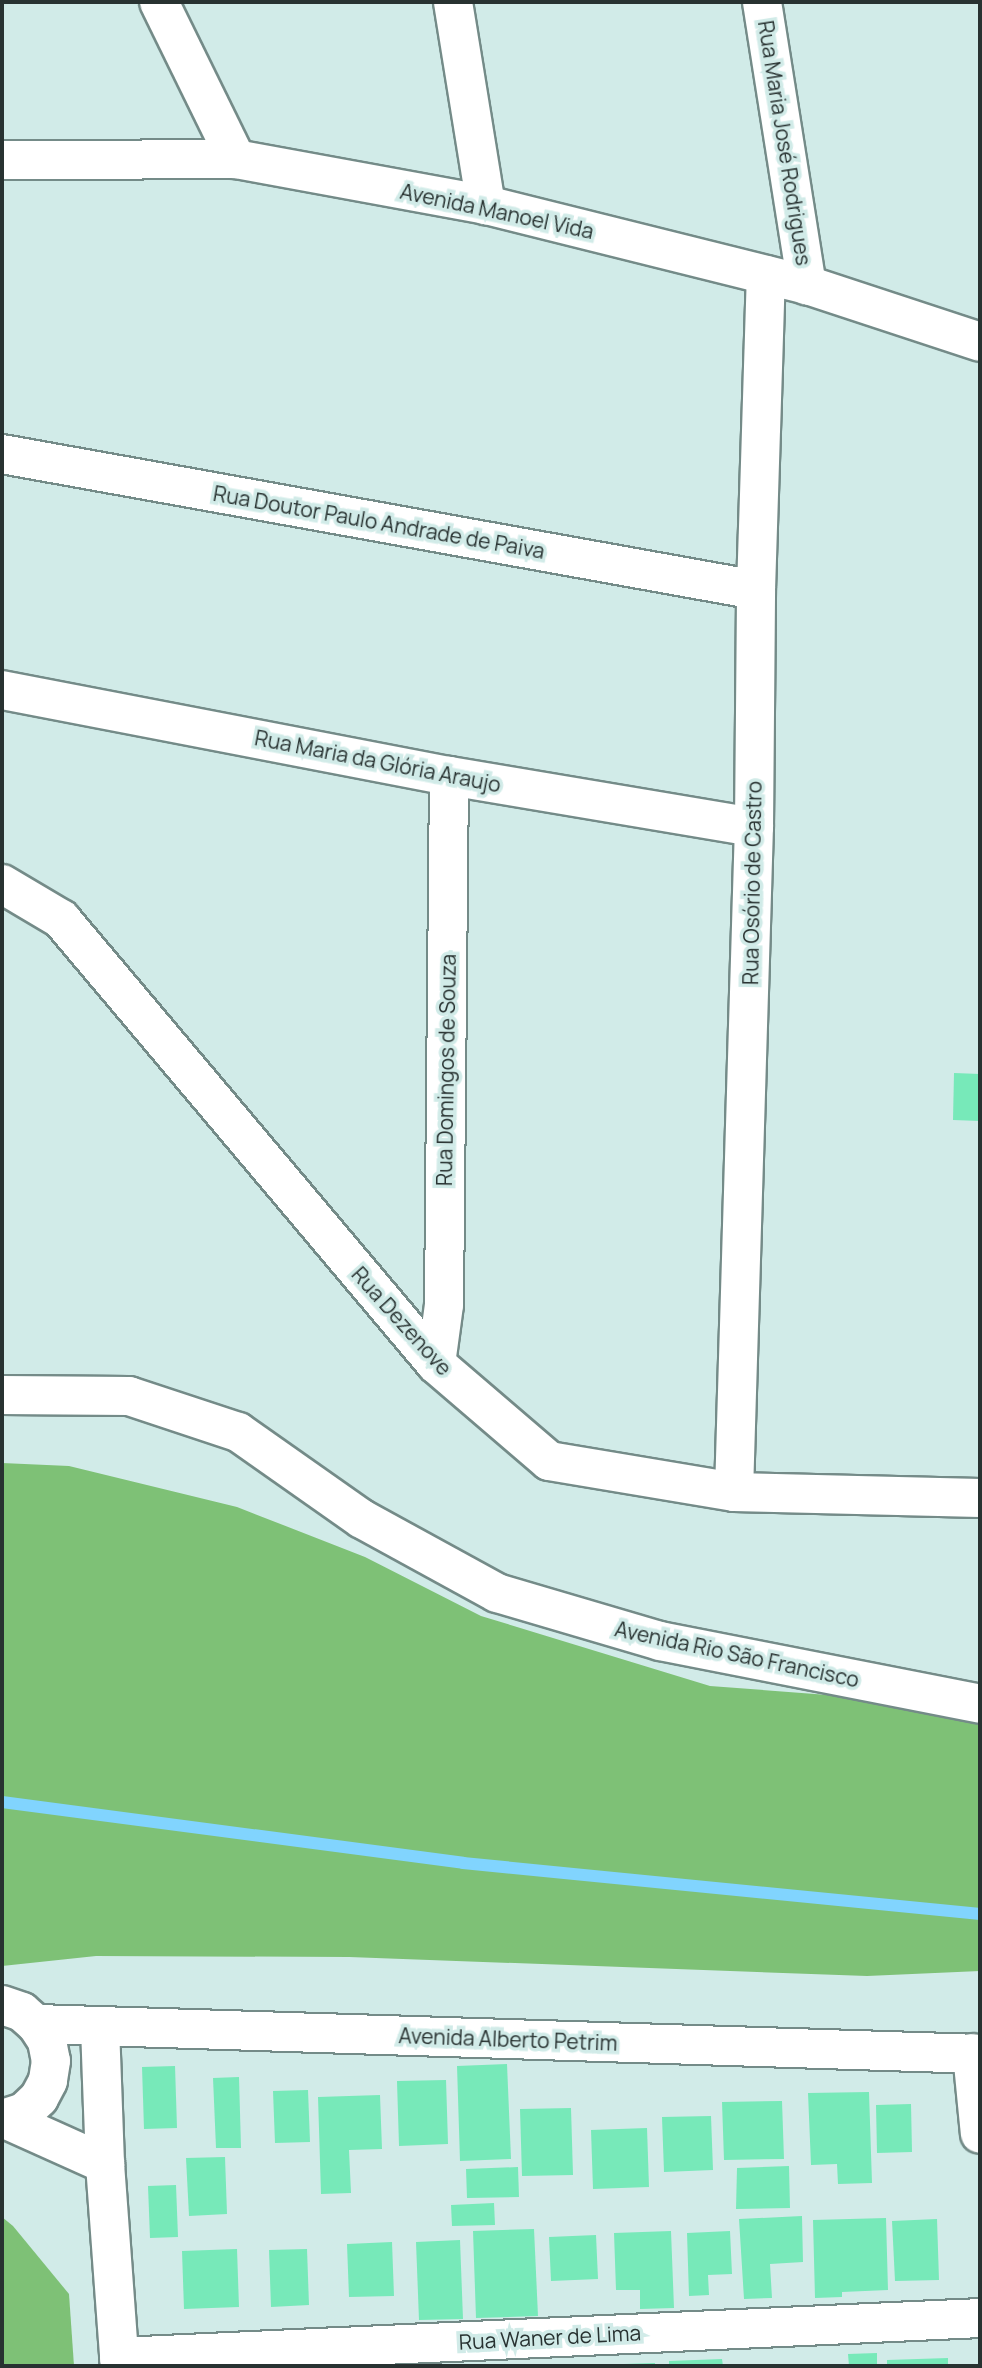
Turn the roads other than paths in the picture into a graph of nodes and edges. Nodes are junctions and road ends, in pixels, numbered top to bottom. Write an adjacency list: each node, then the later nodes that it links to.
1 (159, 2): 4 (street)
2 (453, 2): 6 (street)
3 (762, 2): 8 (street, Rua Maria José Rodrigues)
4 (236, 159): 5 (street, Avenida Manoel Vida); 6 (street, Avenida Manoel Vida)
5 (2, 160)
6 (486, 205): 7 (street, Avenida Manoel Vida)
7 (766, 275): 8 (street, Avenida Manoel Vida); 11 (street, Rua Osório de Castro)
8 (807, 285): 9 (street, Avenida Manoel Vida)
9 (980, 342)
10 (2, 454): 11 (street, Rua Doutor Paulo Andrade de Paiva)
11 (756, 590): 14 (street, Rua Osório de Castro)
12 (2, 690): 13 (street, Rua Maria da Glória Araujo)
13 (449, 776): 14 (street, Rua Maria da Glória Araujo); 16 (street, Rua Domingos de Souza)
14 (754, 827): 18 (street, Rua Osório de Castro)
15 (2, 884): 16 (street, Rua Dezenove)
16 (436, 1364): 18 (street, Rua Dezenove)
17 (2, 1395): 20 (street, Avenida Rio São Francisco)
18 (734, 1492): 19 (street, Rua Dezenove)
19 (980, 1498)
20 (980, 1704)
21 (2, 2005): 22 (street)
22 (36, 2024): 23 (street, Avenida Alberto Petrim); 25 (street)
23 (100, 2027): 24 (street, Avenida Alberto Petrim); 27 (street)
24 (976, 2054): 26 (street)
25 (4, 2119): 27 (street)
26 (980, 2134)
27 (105, 2164): 29 (street)
28 (980, 2318): 29 (street, Rua Waner de Lima)
29 (120, 2362)

